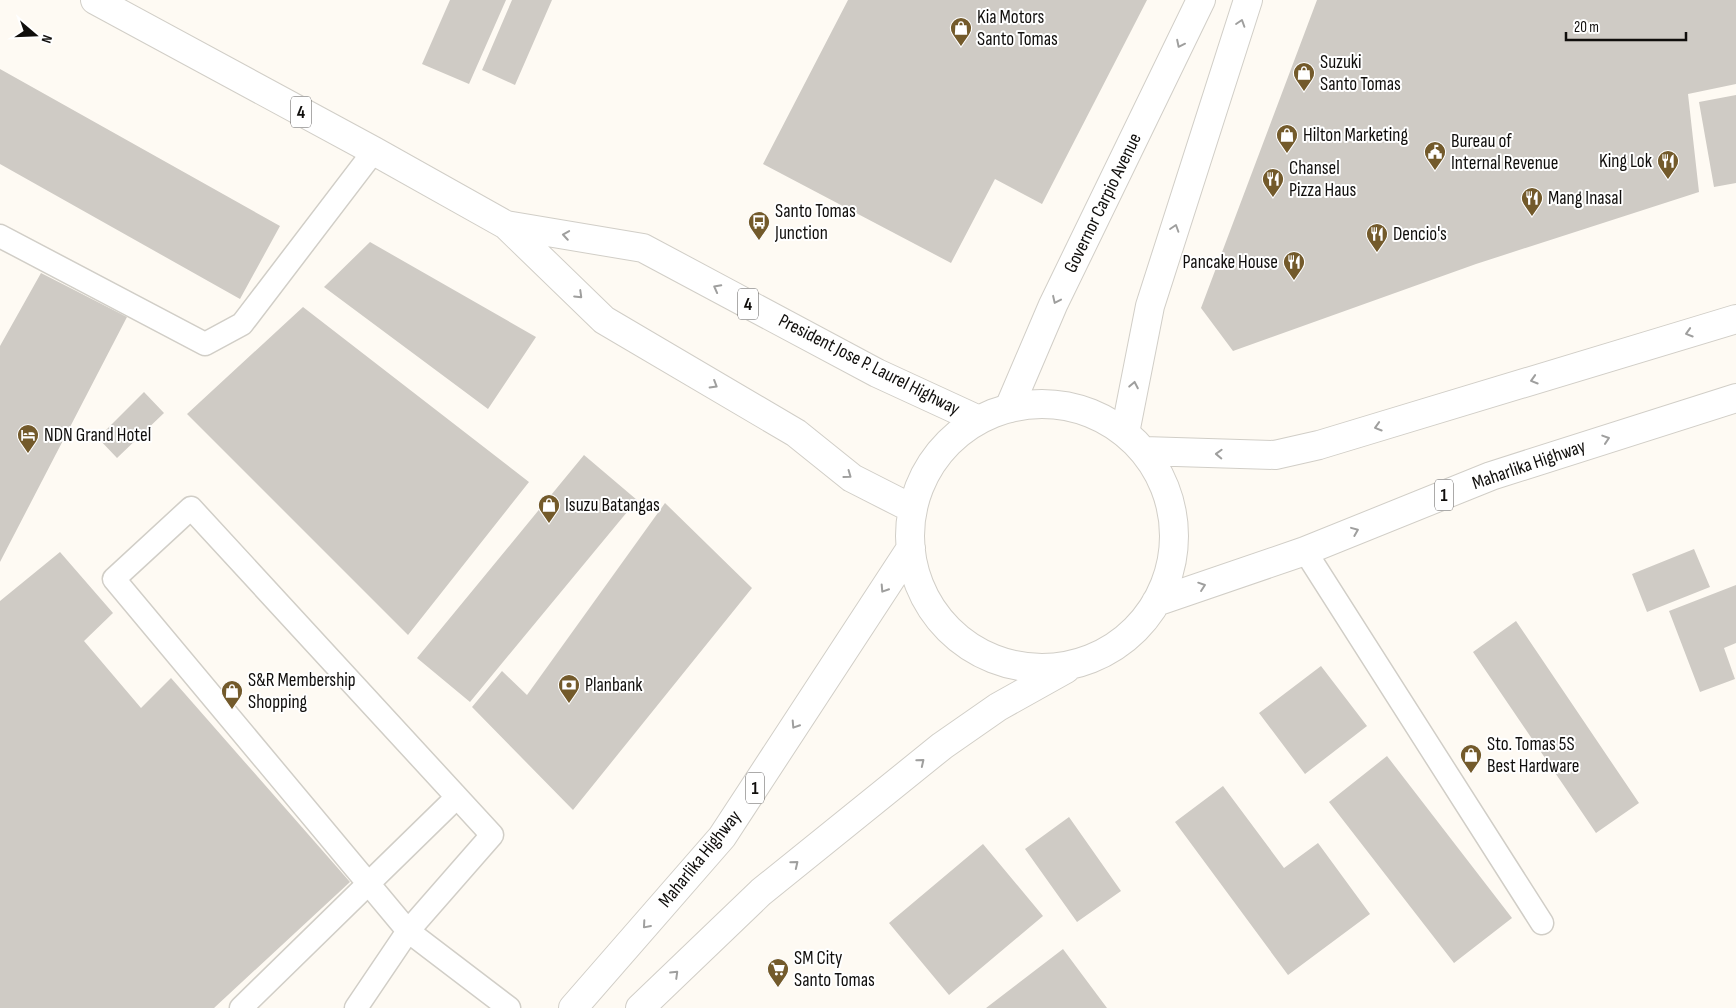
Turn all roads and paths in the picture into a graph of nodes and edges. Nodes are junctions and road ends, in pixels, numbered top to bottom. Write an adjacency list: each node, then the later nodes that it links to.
1 (95, 0): 4 (main road, President Jose P. Laurel Highway / 4)
2 (1201, 0): 9 (main road, Governor Carpio Avenue, one-way to 9)
3 (1248, 0): 11 (main road, one-way to 3)
4 (374, 151): 5 (main road, President Jose P. Laurel Highway / 4); 6 (lane)
5 (506, 226): 10 (main road, President Jose P. Laurel Highway / 4, one-way to 5); 12 (main road, President Jose P. Laurel Highway / 4, one-way to 12)
6 (0, 236)
7 (1736, 319): 11 (main road, one-way to 11)
8 (1736, 398): 14 (main road, Maharlika Highway / 1, one-way to 8)
9 (1009, 408): 10 (main road); 11 (main road)
10 (979, 420): 12 (main road)
11 (1134, 442): 15 (main road)
12 (913, 509): 13 (main road)
13 (911, 548): 16 (main road); 24 (main road, Maharlika Highway / 1, one-way to 24)
14 (1305, 551): 15 (main road, Maharlika Highway / 1, one-way to 14); 19 (lane)
15 (1156, 602): 16 (main road)
16 (1075, 664): 25 (main road, one-way to 16)
17 (457, 797): 18 (lane); 18 (lane); 20 (lane)
18 (368, 884): 20 (lane); 21 (lane)
19 (1542, 923)
20 (408, 932): 22 (lane); 23 (lane)
21 (241, 1008)
22 (356, 1008)
23 (508, 1008)
24 (573, 1008)
25 (640, 1008)

